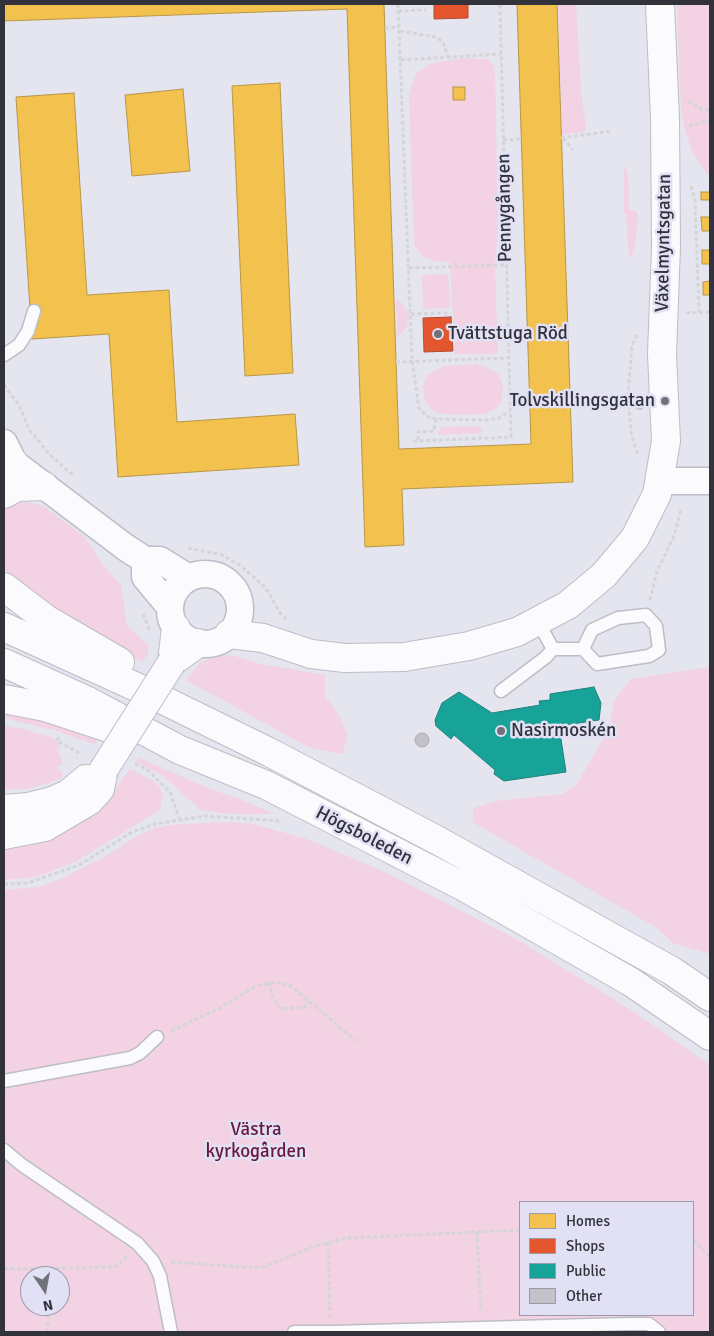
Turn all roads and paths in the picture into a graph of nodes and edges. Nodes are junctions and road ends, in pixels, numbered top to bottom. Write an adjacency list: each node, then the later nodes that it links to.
1 (398, 4): 5 (path)
2 (500, 4): 8 (path, Pennygången)
3 (660, 4): 36 (main road, Växelmyntsgatan)
4 (426, 10): 5 (path)
5 (398, 11): 7 (path)
6 (385, 28): 7 (path)
7 (400, 29): 9 (path); 10 (path)
8 (502, 54): 9 (path); 15 (path, Pennygången)
9 (448, 57): 10 (path)
10 (401, 60): 19 (path)
11 (686, 99): 12 (path)
12 (710, 110)
13 (612, 131): 16 (path)
14 (521, 139): 15 (path)
15 (503, 140): 18 (path, Pennygången)
16 (573, 150)
17 (688, 182): 21 (path)
18 (506, 265): 19 (path); 26 (path, Pennygången)
19 (409, 268): 23 (path)
20 (34, 311): 25 (lane)
21 (699, 312)
22 (451, 313): 23 (path)
23 (411, 314): 27 (path)
24 (640, 328): 35 (path)
25 (4, 355)
26 (509, 358): 27 (path); 30 (path, Pennygången)
27 (412, 361): 28 (path); 31 (path)
28 (396, 362)
29 (4, 385): 38 (path)
30 (510, 411): 31 (path); 32 (path, Pennygången)
31 (436, 419): 32 (path)
32 (418, 440): 33 (path)
33 (413, 441)
34 (7, 457): 39 (street)
35 (640, 463)
36 (660, 481): 37 (street); 47 (main road)
37 (710, 481)
38 (81, 482)
39 (44, 486): 40 (main road); 43 (street)
40 (4, 494)
41 (681, 509): 46 (path)
42 (180, 546): 49 (path)
43 (145, 560): 44 (street); 50 (street)
44 (190, 578): 48 (street); 50 (street)
45 (4, 587): 55 (main road)
46 (646, 615): 53 (lane); 53 (lane)
47 (538, 622): 48 (main road); 52 (lane)
48 (234, 625): 50 (street)
49 (293, 625)
50 (181, 626): 61 (main road, bridge)
51 (4, 627): 55 (main road, Högsboleden)
52 (553, 649): 53 (lane); 56 (lane)
53 (584, 649)
54 (4, 663): 59 (main road, Högsboleden)
55 (145, 691): 67 (main road, Högsboleden)
56 (501, 691)
57 (4, 699): 59 (main road)
58 (57, 741): 60 (path)
59 (180, 750): 69 (main road, Högsboleden)
60 (78, 752)
61 (104, 769): 62 (main road); 64 (main road)
62 (4, 809)
63 (288, 822): 65 (path)
64 (4, 835)
65 (4, 884)
66 (269, 982): 68 (path); 68 (path); 70 (path)
67 (710, 997)
68 (309, 1002): 71 (path)
69 (710, 1036)
70 (157, 1037): 72 (lane)
71 (356, 1041)
72 (4, 1081)
73 (4, 1150): 78 (lane)
74 (519, 1230): 75 (path)
75 (477, 1232): 77 (path); 85 (path)
76 (694, 1241): 79 (path)
77 (328, 1242): 80 (path); 86 (path)
78 (137, 1243): 80 (lane); 81 (path)
79 (710, 1257)
80 (153, 1262): 88 (lane)
81 (70, 1268)
82 (4, 1269): 83 (path)
83 (20, 1269)
84 (49, 1316): 87 (path)
85 (481, 1328): 86 (lane); 90 (lane)
86 (331, 1329): 89 (lane)
87 (48, 1332)
88 (171, 1332)
89 (294, 1332)
90 (660, 1332)

